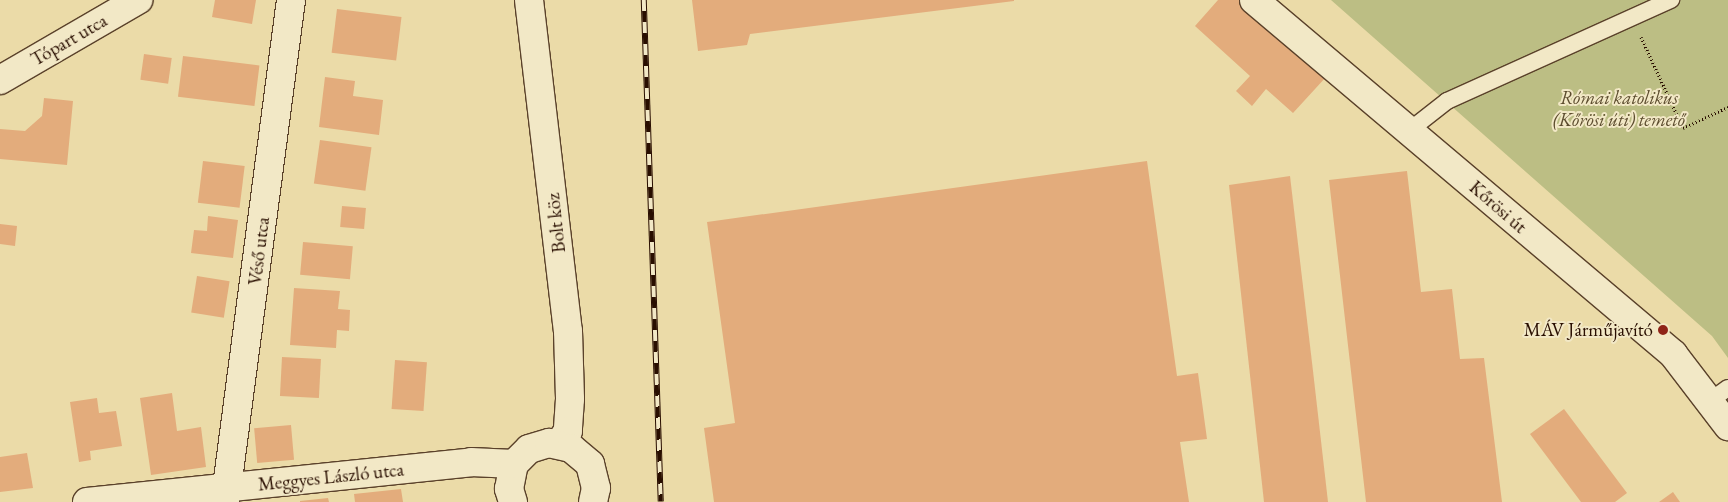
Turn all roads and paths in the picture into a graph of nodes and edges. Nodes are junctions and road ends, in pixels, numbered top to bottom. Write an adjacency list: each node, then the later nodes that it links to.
1 (138, 0): 7 (street, Tópart utca)
2 (291, 0): 14 (street, Véső utca)
3 (529, 0): 12 (street, Bolt köz)
4 (1254, 0): 9 (street, Kőrösi út)
5 (1671, 0): 6 (lane)
6 (1632, 18): 8 (path); 9 (lane)
7 (0, 80)
8 (1728, 107)
9 (1410, 130): 10 (street, Kőrösi út)
10 (1719, 394): 11 (street, Kőrösi út)
11 (1728, 426)
12 (559, 444): 13 (street); 17 (street)
13 (514, 464): 14 (street, Meggyes László utca); 16 (street)
14 (226, 495): 15 (street, Meggyes László utca)
15 (87, 502)
16 (513, 502)
17 (593, 502)

